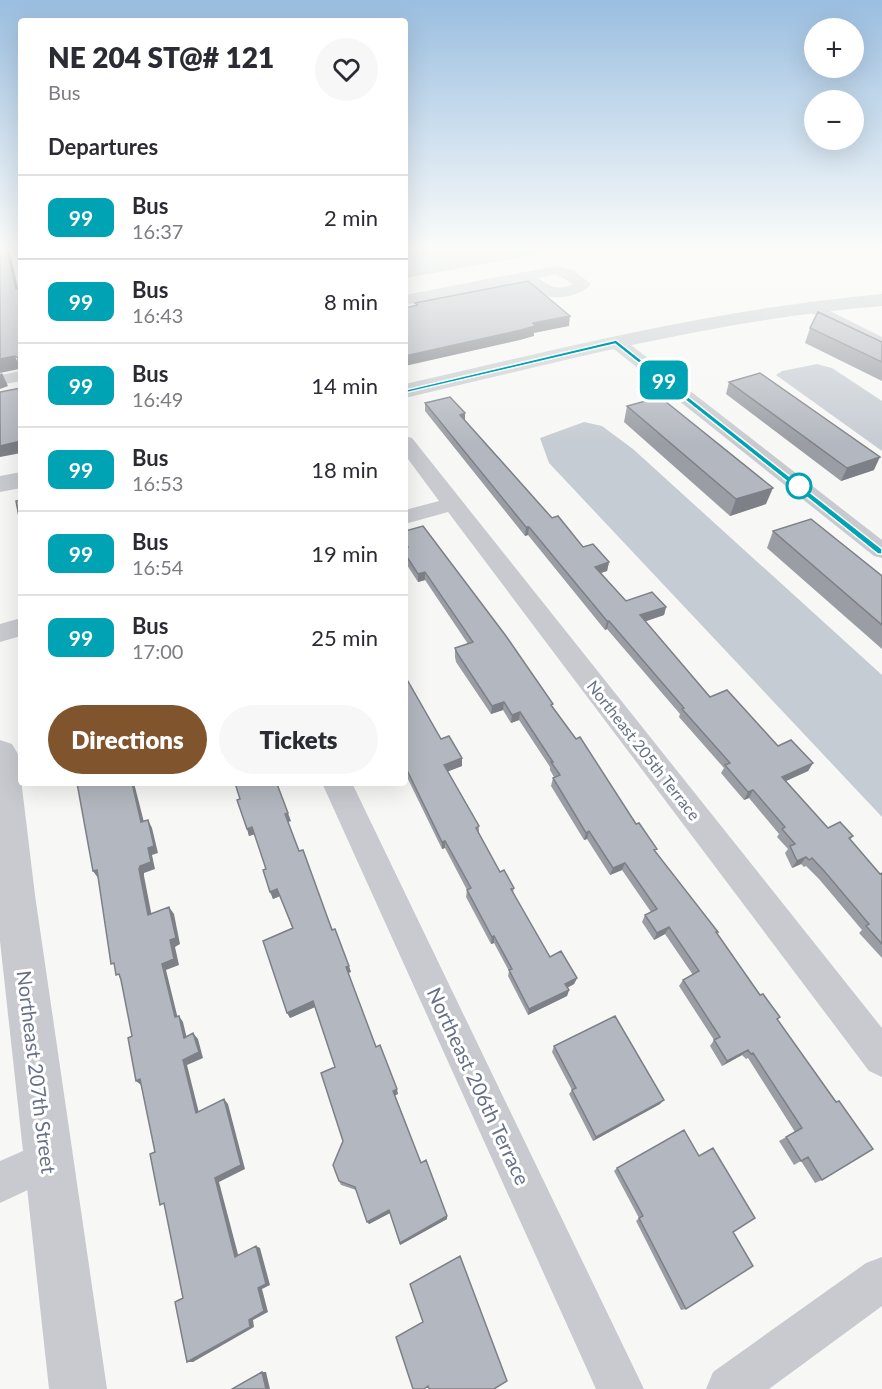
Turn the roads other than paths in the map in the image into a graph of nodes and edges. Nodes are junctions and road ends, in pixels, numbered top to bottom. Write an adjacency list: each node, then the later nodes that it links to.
1 (762, 315): 3 (street)
2 (827, 315): 4 (street)
3 (616, 342): 7 (street); 13 (street)
4 (882, 344)
5 (18, 377): 6 (street)
6 (0, 380)
7 (408, 390)
8 (408, 446): 11 (street, Northeast 205th Terrace)
9 (18, 481): 10 (street)
10 (0, 484)
11 (453, 504): 12 (street); 18 (street, Northeast 205th Terrace)
12 (408, 517)
13 (882, 552)
14 (18, 628): 15 (street)
15 (0, 633)
16 (0, 754): 19 (street, Northeast 207th Street)
17 (338, 786): 23 (street, Northeast 206th Terrace)
18 (882, 1058)
19 (48, 1160): 20 (street); 22 (street, Northeast 207th Street)
20 (0, 1182)
21 (882, 1279): 24 (street)
22 (78, 1389)
23 (620, 1389)
24 (730, 1389)

